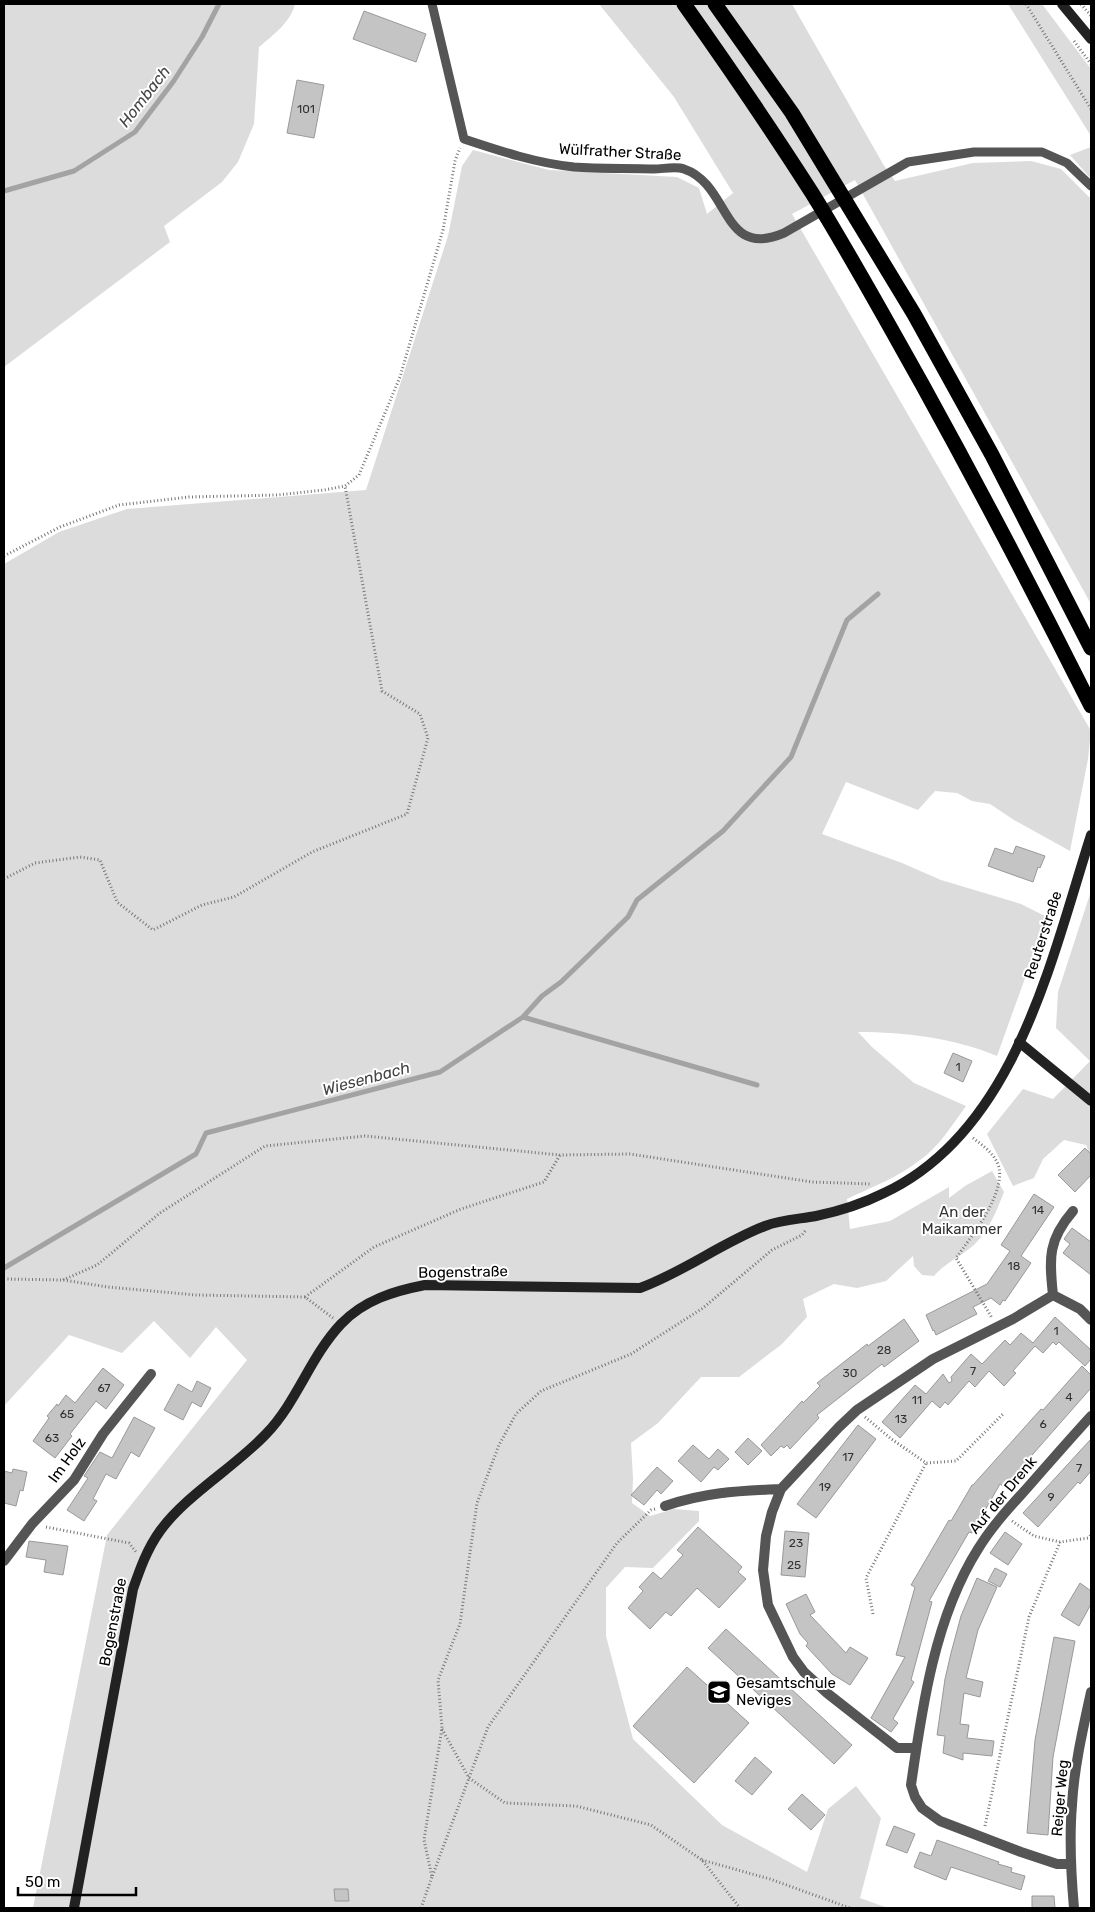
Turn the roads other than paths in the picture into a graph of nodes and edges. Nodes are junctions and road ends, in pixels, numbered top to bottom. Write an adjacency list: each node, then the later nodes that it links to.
1 (432, 4): 6 (lane, Wülfrather Straße)
2 (684, 4): 8 (highway)
3 (715, 4): 7 (highway)
4 (1062, 4): 5 (main road)
5 (1091, 39)
6 (1091, 186)
7 (1091, 648)
8 (1091, 706)
9 (1091, 835): 10 (main road, Reuterstraße)
10 (1019, 1042): 11 (main road); 23 (main road, Bogenstraße)
11 (1091, 1101)
12 (1073, 1211): 13 (street)
13 (1053, 1295): 14 (street); 17 (street)
14 (1091, 1320)
15 (151, 1374): 19 (street, Im Holz)
16 (1091, 1416): 21 (street, Auf der Drenk)
17 (781, 1490): 18 (street); 21 (street)
18 (665, 1506)
19 (4, 1561)
20 (1091, 1692): 22 (street, Reiger Weg)
21 (916, 1748): 22 (street)
22 (1070, 1864): 24 (street, Reiger Weg)
23 (74, 1908)
24 (1074, 1908)

